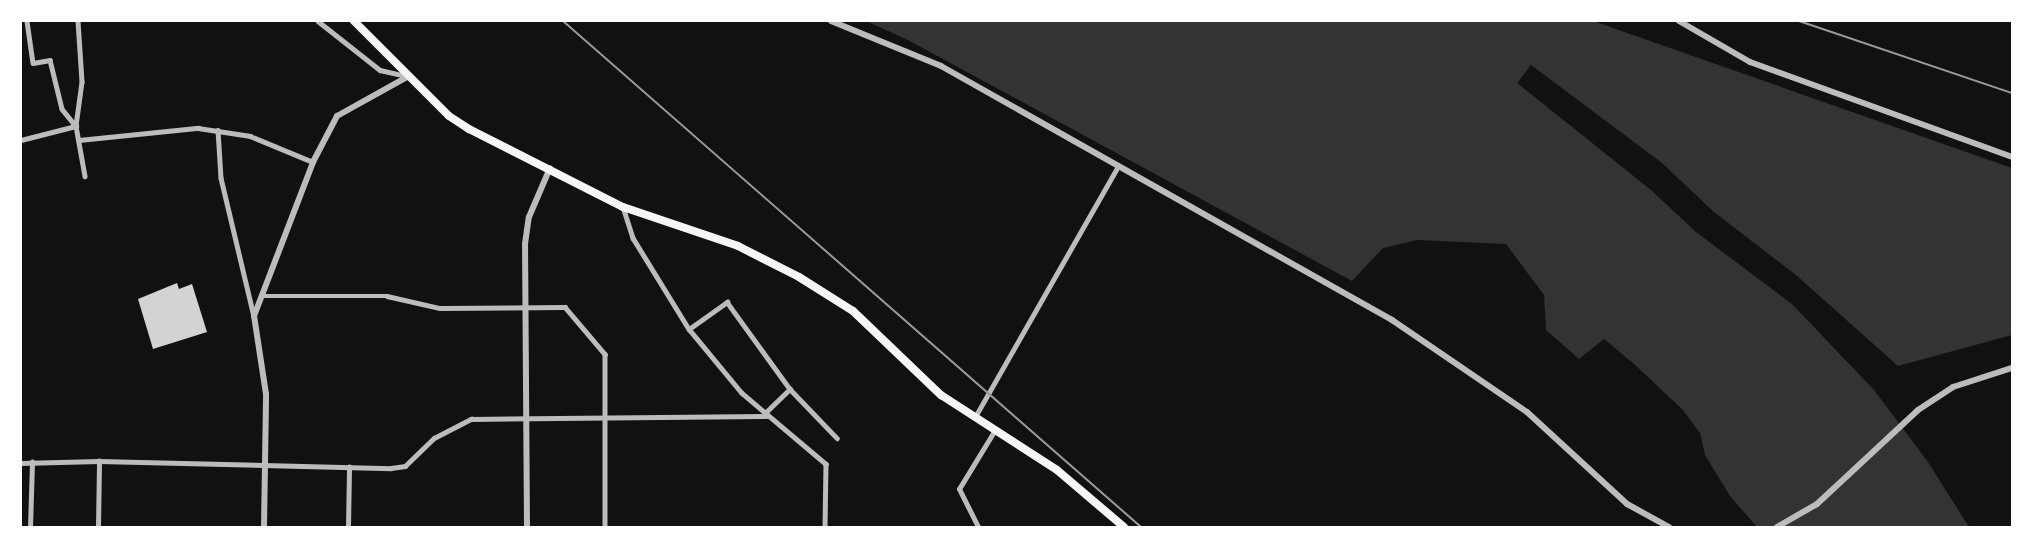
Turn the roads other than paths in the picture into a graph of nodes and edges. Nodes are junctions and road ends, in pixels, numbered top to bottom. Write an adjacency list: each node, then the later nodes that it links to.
1 (27, 21): 8 (street)
2 (78, 21): 8 (street)
3 (318, 21): 7 (street)
4 (354, 21): 7 (main road)
5 (831, 21): 14 (street)
6 (1679, 21): 12 (street)
7 (409, 76): 13 (street); 15 (main road)
8 (76, 126): 10 (street); 11 (street)
9 (218, 130): 11 (street); 13 (street); 20 (street)
10 (21, 140)
11 (79, 140): 16 (street)
12 (2012, 157)
13 (313, 162): 18 (street)
14 (1118, 166): 27 (street); 44 (street)
15 (550, 168): 17 (main road); 19 (street)
16 (85, 176)
17 (623, 207): 21 (street); 27 (main road)
18 (261, 296): 19 (street); 20 (street)
19 (526, 307): 25 (street); 26 (street)
20 (254, 316): 33 (street)
21 (689, 329): 23 (street); 24 (street)
22 (2012, 368): 45 (street)
23 (790, 389): 24 (street); 29 (street)
24 (765, 415): 26 (street); 42 (street)
25 (527, 417): 26 (street); 34 (street); 40 (street)
26 (603, 417): 41 (street)
27 (975, 417): 28 (main road)
28 (995, 430): 35 (main road); 43 (street)
29 (837, 438)
30 (99, 461): 31 (street); 33 (street); 37 (street)
31 (32, 462): 32 (street); 36 (street)
32 (21, 463)
33 (266, 464): 34 (street); 38 (street)
34 (349, 467): 39 (street)
35 (1121, 526)
36 (30, 527)
37 (98, 527)
38 (264, 527)
39 (348, 527)
40 (527, 527)
41 (605, 527)
42 (825, 527)
43 (978, 527)
44 (1669, 527)
45 (1778, 527)

